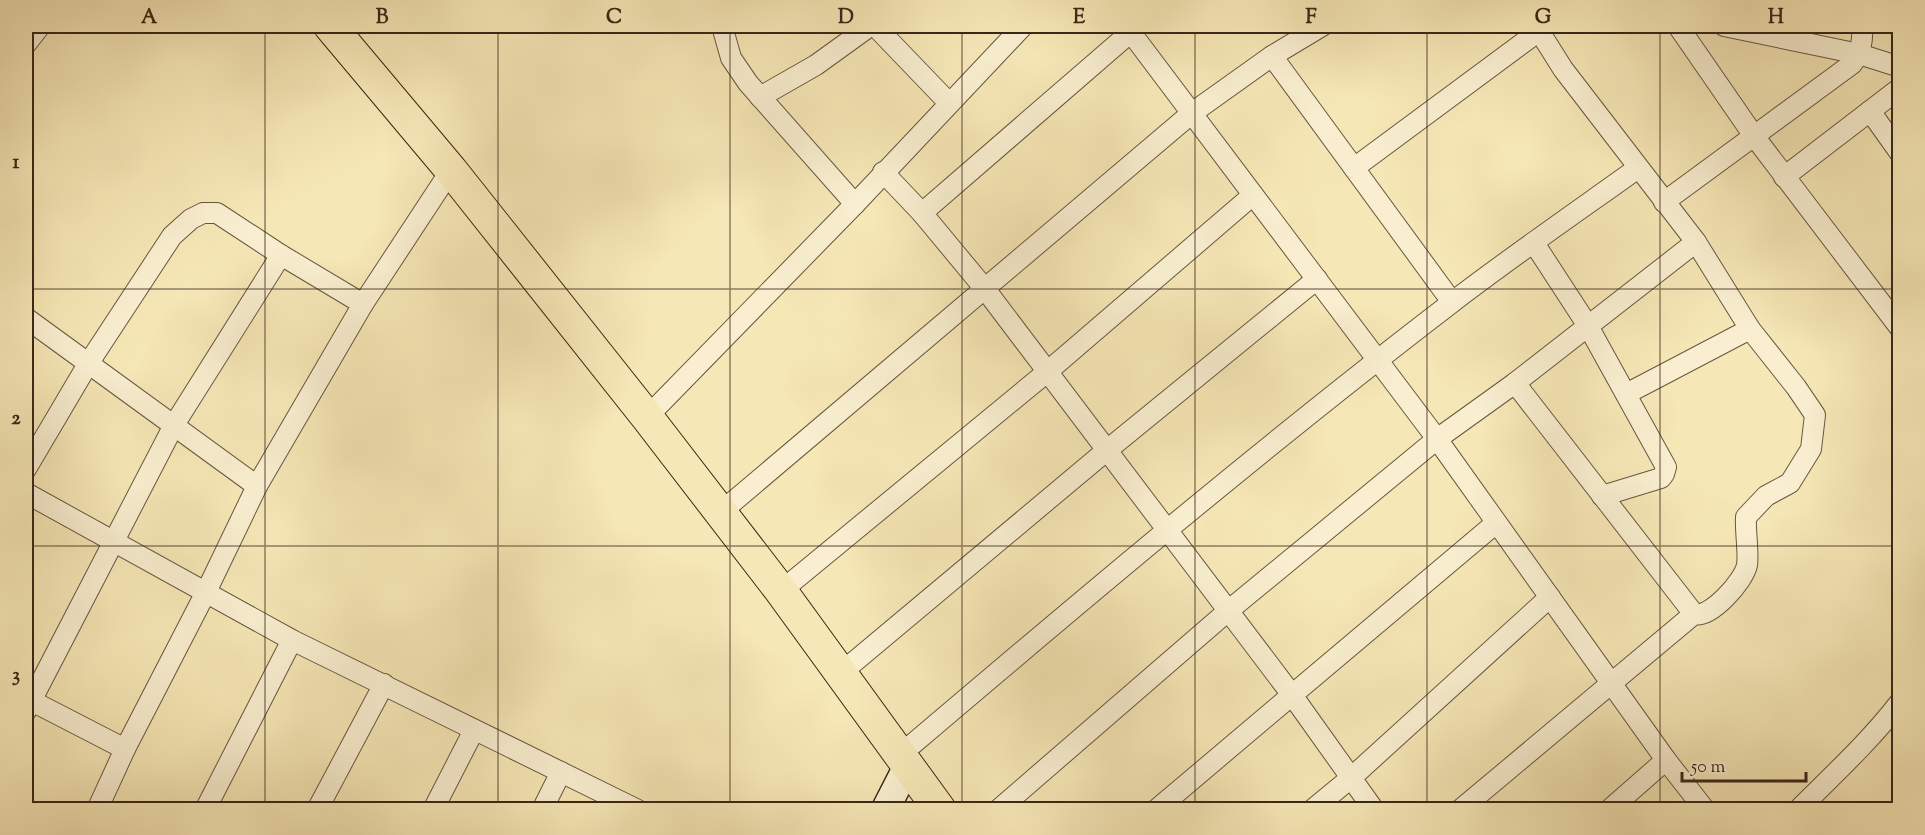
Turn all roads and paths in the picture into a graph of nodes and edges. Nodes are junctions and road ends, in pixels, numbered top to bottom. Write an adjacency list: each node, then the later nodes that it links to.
1 (40, 26): 14 (street)
2 (330, 26): 27 (main road)
3 (723, 26): 19 (street)
4 (870, 26): 19 (street)
5 (875, 26): 20 (street)
6 (1023, 26): 20 (street)
7 (1320, 26): 16 (street)
8 (1678, 26): 23 (street)
9 (1724, 26): 12 (street)
10 (1862, 26): 15 (street)
11 (1538, 28): 25 (street); 26 (street)
12 (1744, 28): 15 (street)
13 (1129, 29): 22 (street); 33 (street)
14 (26, 44)
15 (1859, 54): 17 (street); 23 (street)
16 (1272, 56): 22 (street); 25 (street)
17 (1899, 67)
18 (1899, 88): 21 (street)
19 (760, 97): 32 (street)
20 (949, 103): 28 (street)
21 (1870, 111): 24 (street); 29 (street)
22 (1192, 113): 30 (street); 38 (street)
23 (1754, 136): 29 (street); 31 (street)
24 (1899, 153)
25 (1354, 168): 39 (street)
26 (1638, 168): 31 (street); 35 (street)
27 (451, 170): 40 (street); 50 (main road)
28 (883, 172): 32 (street); 33 (street)
29 (1785, 177): 43 (street)
30 (1253, 195): 37 (street); 47 (street)
31 (1664, 202): 34 (street)
32 (855, 204): 50 (street)
33 (922, 213): 38 (street)
34 (1696, 242): 42 (street); 44 (street)
35 (1534, 243): 39 (street); 42 (street)
36 (281, 255): 40 (street); 46 (street); 51 (street)
37 (1317, 279): 45 (street); 53 (street)
38 (985, 290): 47 (street); 58 (street)
39 (1452, 302): 45 (street)
40 (363, 304): 55 (street)
41 (26, 318): 46 (street)
42 (1588, 326): 48 (street); 49 (street)
43 (1899, 328)
44 (1750, 329): 49 (street); 66 (street)
45 (1377, 360): 52 (street); 60 (street)
46 (88, 364): 51 (street); 54 (street)
47 (1047, 372): 53 (street); 62 (street)
48 (1515, 383): 52 (street); 57 (street)
49 (1626, 394): 57 (street)
50 (647, 417): 58 (main road)
51 (174, 425): 55 (street); 61 (street)
52 (1437, 439): 59 (street); 65 (street)
53 (1106, 451): 60 (street); 68 (street)
54 (26, 469)
55 (257, 486): 63 (street)
56 (26, 493): 61 (street)
57 (1602, 496): 66 (street)
58 (721, 512): 62 (main road)
59 (1496, 523): 64 (street); 71 (street)
60 (1166, 529): 65 (street); 76 (street)
61 (112, 540): 63 (street); 73 (street)
62 (781, 591): 68 (main road)
63 (206, 592): 67 (street); 75 (street)
64 (1550, 597): 69 (street); 79 (street)
65 (1228, 611): 71 (street); 88 (street)
66 (1694, 614): 69 (street)
67 (292, 640): 70 (street); 81 (street)
68 (842, 672): 76 (main road)
69 (1611, 683): 77 (street); 92 (street)
70 (384, 684): 74 (street); 82 (street)
71 (1292, 695): 79 (street); 89 (street)
72 (1899, 702): 95 (street)
73 (27, 703): 75 (street)
74 (474, 730): 78 (street); 83 (street)
75 (125, 749): 80 (street)
76 (905, 759): 86 (street); 87 (main road)
77 (1666, 760): 93 (street); 94 (street)
78 (561, 772): 84 (street); 85 (street)
79 (1352, 777): 90 (street); 91 (street)
80 (96, 810)
81 (205, 810)
82 (317, 810)
83 (433, 810)
84 (542, 810)
85 (638, 810)
86 (885, 810)
87 (940, 810)
88 (998, 810)
89 (1156, 810)
90 (1312, 810)
91 (1374, 810)
92 (1460, 810)
93 (1610, 810)
94 (1705, 810)
95 (1798, 810)

